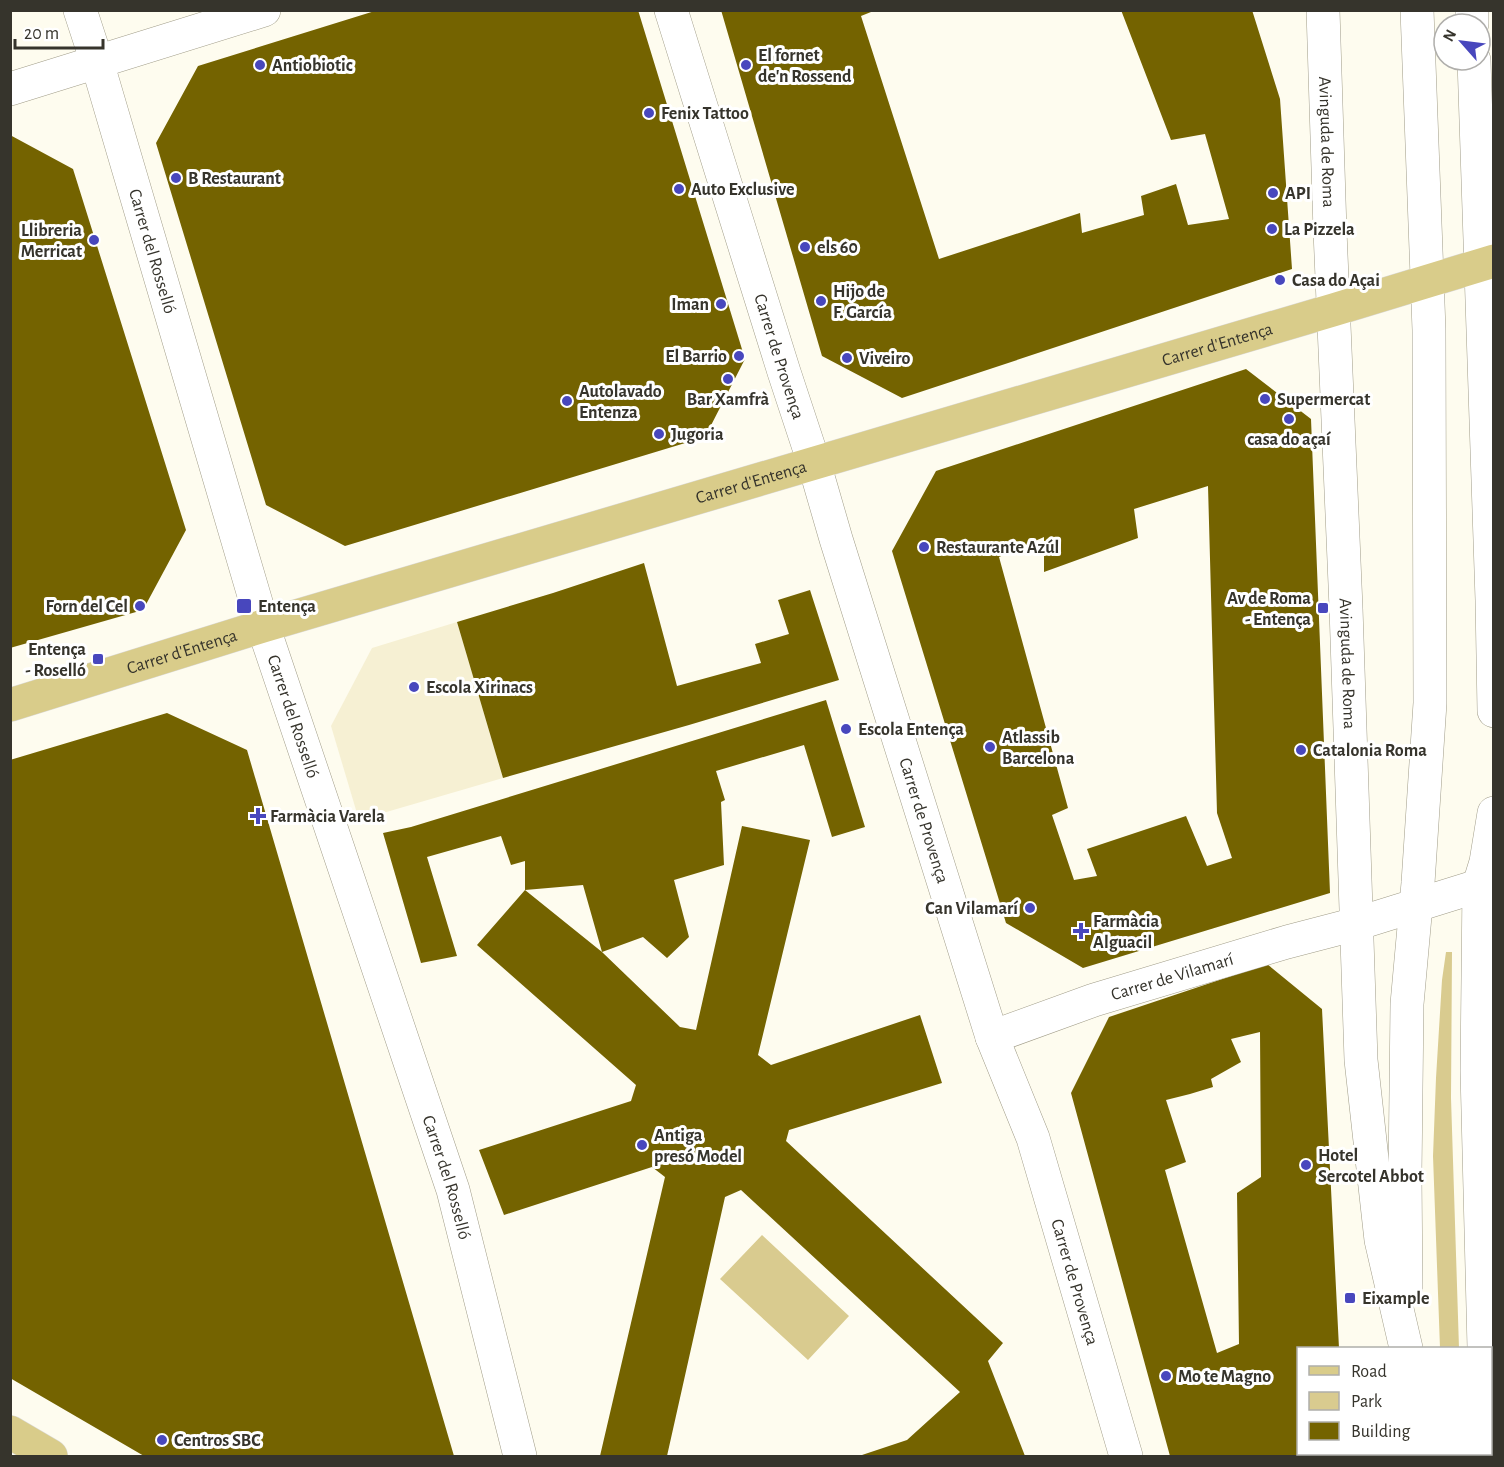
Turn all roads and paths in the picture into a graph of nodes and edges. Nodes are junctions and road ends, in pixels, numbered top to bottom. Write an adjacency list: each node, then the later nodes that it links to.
1 (80, 10): 6 (street, Carrer del Rosselló)
2 (264, 10): 6 (street)
3 (671, 10): 12 (street, Carrer de Provença)
4 (1323, 10): 11 (street, Avinguda de Roma)
5 (1416, 10): 10 (street, Avinguda de Roma)
6 (98, 62): 8 (street); 13 (street, Carrer del Rosselló)
7 (1475, 72): 9 (street)
8 (10, 89)
9 (1488, 263): 10 (main road, Carrer d'Entença); 15 (street)
10 (1427, 281): 11 (main road, Carrer d'Entença); 18 (street, Avinguda de Roma)
11 (1333, 310): 12 (main road, Carrer d'Entença); 19 (street, Avinguda de Roma)
12 (814, 463): 13 (main road, Carrer d'Entença); 20 (street, Carrer de Provença)
13 (263, 626): 14 (main road, Carrer d'Entença); 26 (street, Carrer del Rosselló)
14 (10, 705)
15 (1494, 711)
16 (1494, 813): 17 (street)
17 (1486, 883): 18 (street, Carrer de Vilamarí); 23 (street)
18 (1415, 906): 19 (street, Carrer de Vilamarí); 21 (street, Avinguda de Roma)
19 (1356, 924): 20 (street, Carrer de Vilamarí); 22 (street, Avinguda de Roma)
20 (992, 1037): 27 (street, Carrer de Provença)
21 (1406, 1347)
22 (1406, 1347)
23 (1484, 1347)
24 (10, 1432): 25 (main road)
25 (51, 1456)
26 (520, 1456)
27 (1126, 1456)

